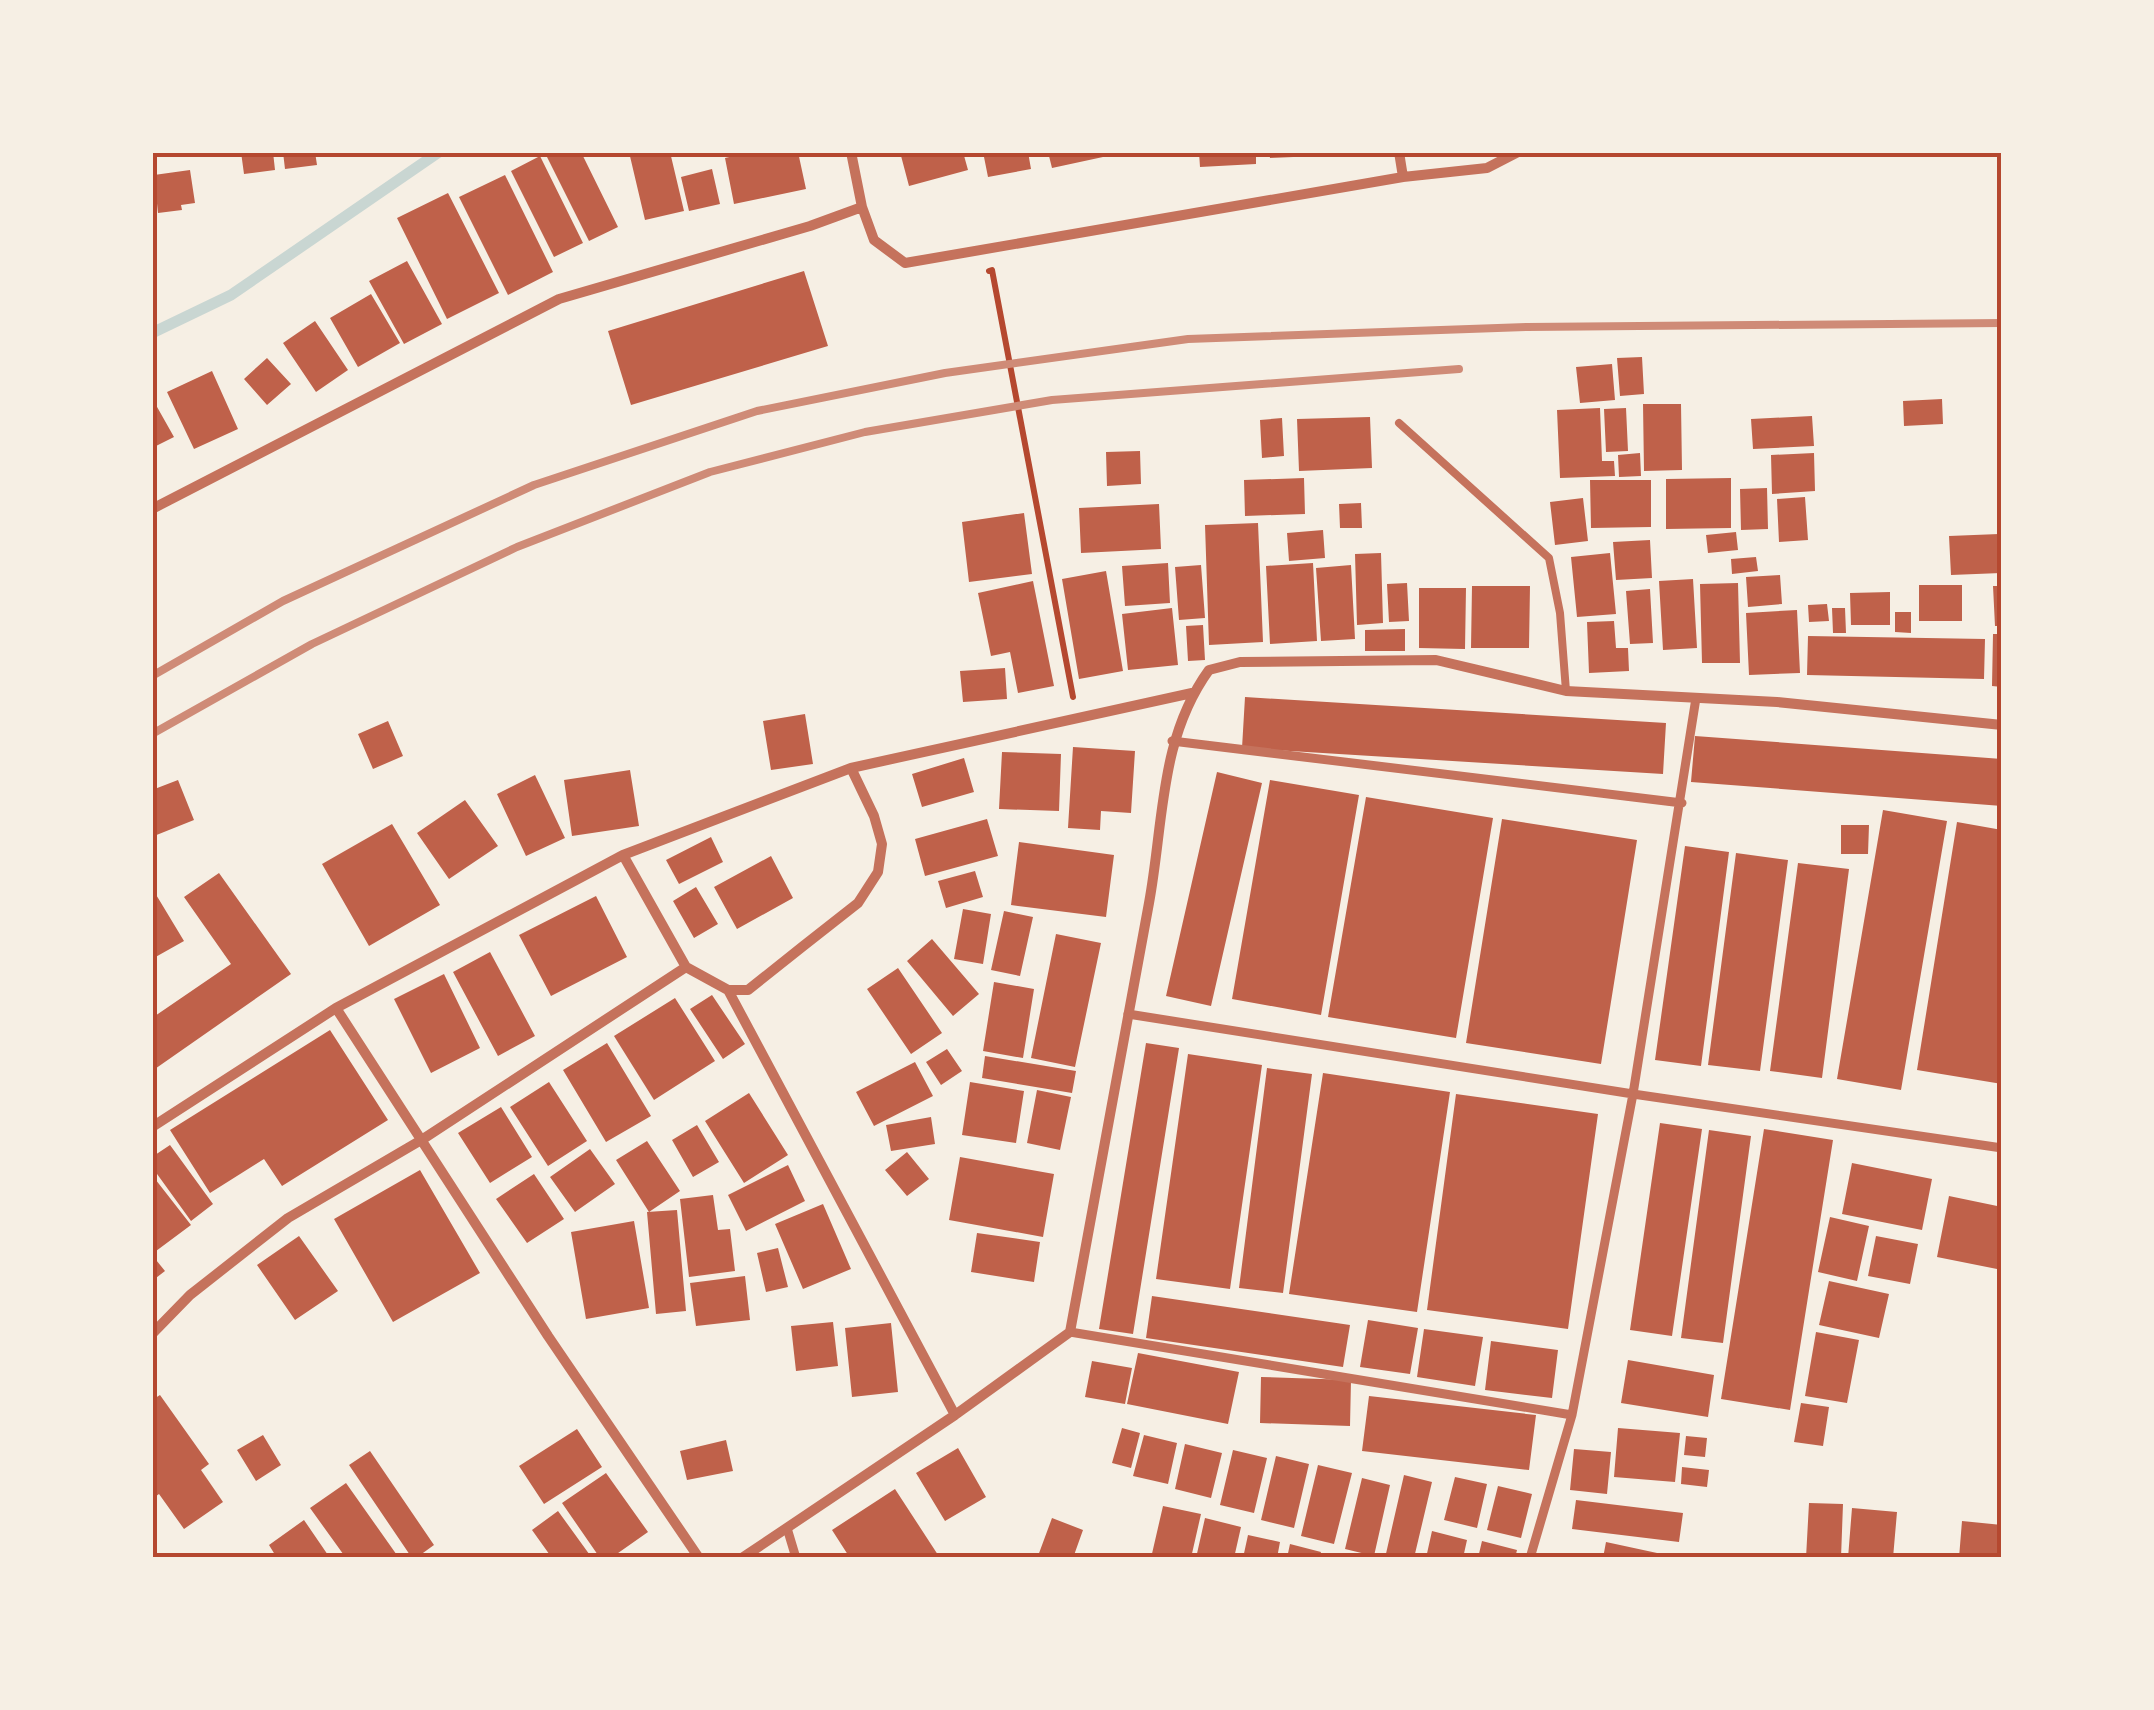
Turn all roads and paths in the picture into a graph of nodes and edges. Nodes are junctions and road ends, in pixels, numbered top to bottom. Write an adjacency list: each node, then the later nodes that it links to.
1 (852, 152): 5 (street)
2 (1399, 152): 4 (street)
3 (1518, 152): 4 (street)
4 (1403, 177): 5 (street)
5 (862, 206): 8 (street)
6 (992, 270): 12 (path)
7 (1400, 422): 9 (lane)
8 (152, 509)
9 (1566, 691): 10 (street); 11 (street)
10 (1192, 693): 12 (street); 14 (street)
11 (1696, 698): 13 (street); 16 (street)
12 (1076, 718): 15 (street)
13 (2002, 725)
14 (1172, 742): 16 (street); 21 (street)
15 (851, 768): 17 (street); 19 (street)
16 (1682, 803): 22 (street)
17 (622, 855): 18 (street); 20 (street)
18 (686, 968): 19 (street); 24 (street)
19 (728, 990): 28 (street)
20 (336, 1008): 23 (street); 24 (street)
21 (1128, 1014): 22 (street); 26 (street)
22 (1633, 1094): 25 (street); 29 (street)
23 (152, 1127)
24 (423, 1139): 27 (street); 31 (street)
25 (2002, 1148)
26 (1070, 1332): 28 (street); 29 (street)
27 (152, 1334)
28 (955, 1415): 30 (street)
29 (1572, 1415): 34 (street)
30 (787, 1528): 32 (street); 33 (street)
31 (699, 1558)
32 (742, 1558)
33 (796, 1558)
34 (1530, 1558)

